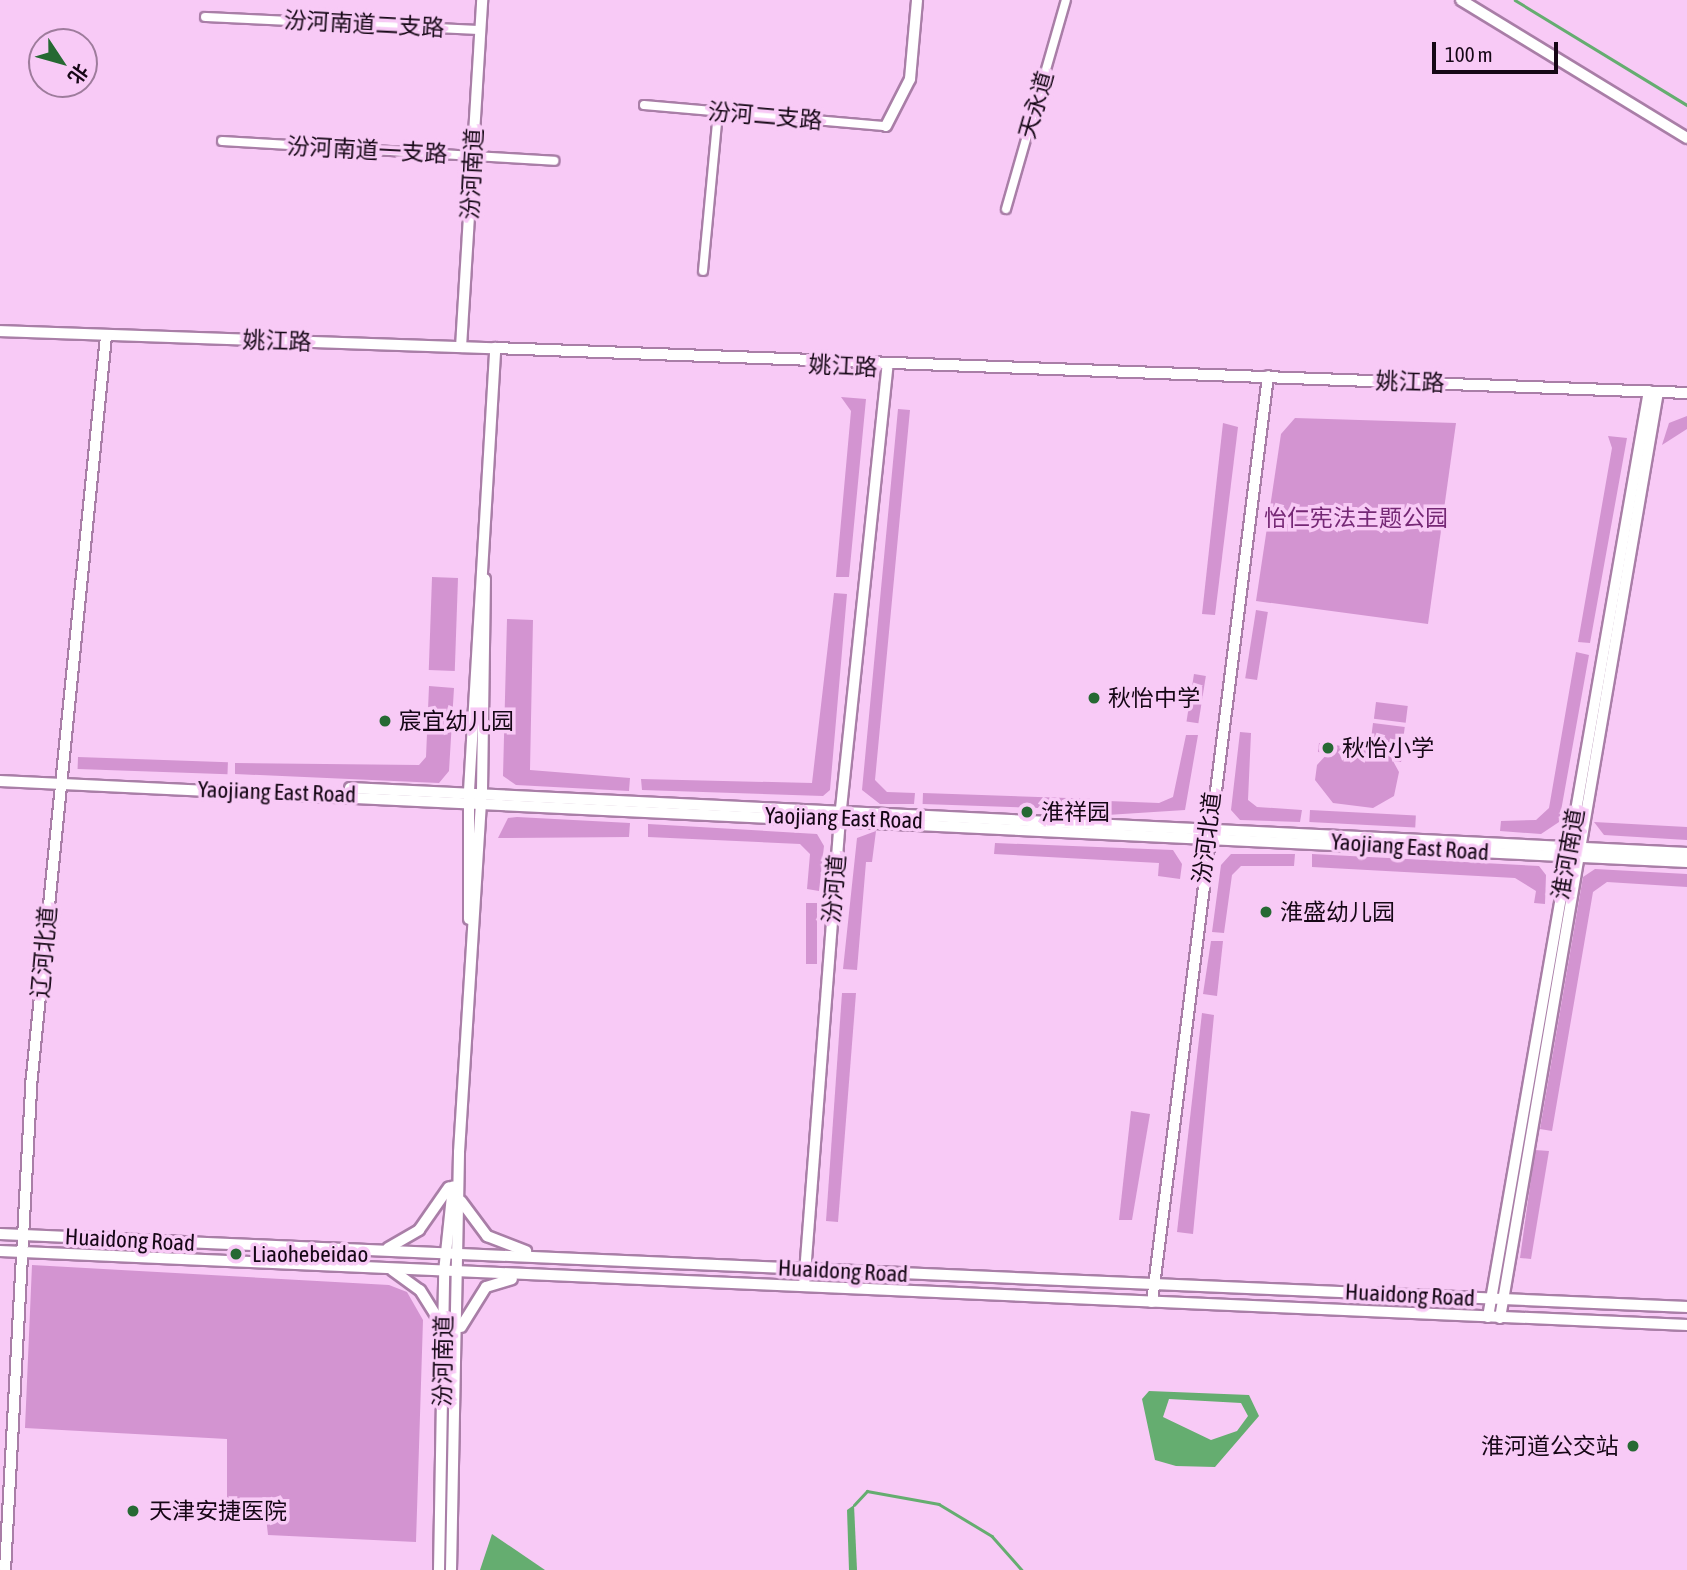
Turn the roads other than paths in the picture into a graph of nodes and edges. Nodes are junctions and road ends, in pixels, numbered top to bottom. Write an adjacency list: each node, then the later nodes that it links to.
1 (482, 0): 6 (street, 汾河南道)
2 (917, 0): 9 (street)
3 (1066, 0): 14 (street, 天永道)
4 (1461, 0): 10 (street)
5 (205, 17): 6 (street, 汾河南道二支路)
6 (480, 30): 12 (street, 汾河南道)
7 (645, 105): 8 (street, 汾河二支路)
8 (718, 112): 9 (street, 汾河二支路); 15 (street)
9 (886, 126)
10 (1687, 138)
11 (222, 141): 12 (street, 汾河南道一支路)
12 (474, 156): 13 (street, 汾河南道一支路); 18 (street, 汾河南道)
13 (554, 160)
14 (1006, 209)
15 (703, 271)
16 (0, 331): 17 (street, 姚江路)
17 (106, 336): 18 (street, 姚江路); 27 (street, 辽河北道)
18 (461, 347): 19 (street, 姚江路)
19 (495, 348): 20 (main road, 姚江路); 24 (main road, 汾河南道)
20 (887, 368): 21 (main road, 姚江路); 30 (street, 汾河道)
21 (1268, 376): 22 (main road, 姚江路); 31 (main road, 汾河北道)
22 (1654, 391): 23 (main road, 姚江路); 32 (street, 淮河南道)
23 (1687, 393)
24 (485, 579): 28 (main road, 汾河南道); 29 (main road, 汾河南道)
25 (0, 775): 27 (street, Yaojiang East Road)
26 (0, 781): 27 (street, Yaojiang East Road)
27 (60, 781): 28 (street, Yaojiang East Road); 40 (street, 辽河北道)
28 (469, 796): 29 (street, Yaojiang East Road); 35 (main road, 汾河南道)
29 (481, 796): 30 (street, Yaojiang East Road); 35 (main road, 汾河南道)
30 (841, 815): 31 (street, Yaojiang East Road); 48 (street, 汾河道)
31 (1208, 831): 32 (street, Yaojiang East Road); 52 (main road, 汾河北道)
32 (1573, 853): 33 (street, Yaojiang East Road); 34 (street, Yaojiang East Road); 54 (street, 淮河南道); 55 (street, 淮河南道)
33 (1687, 853)
34 (1687, 862)
35 (469, 919): 36 (main road, 汾河南道)
36 (459, 1152): 37 (main road, 汾河南道); 38 (main road, 汾河南道)
37 (454, 1175): 41 (main road); 44 (main road, 汾河南道)
38 (459, 1194): 45 (main road, 汾河南道); 46 (main road)
39 (0, 1234): 40 (main road, Huaidong Road)
40 (20, 1234): 41 (main road, Huaidong Road); 43 (street, 辽河北道)
41 (385, 1250): 44 (main road, Huaidong Road)
42 (0, 1251): 43 (main road, Huaidong Road)
43 (19, 1252): 47 (main road, Huaidong Road); 63 (street, 辽河北道)
44 (445, 1254): 45 (main road, Huaidong Road); 49 (main road, 汾河南道)
45 (460, 1255): 46 (main road, Huaidong Road); 50 (main road, 汾河南道)
46 (542, 1255): 48 (main road, Huaidong Road)
47 (390, 1269): 49 (main road, Huaidong Road); 62 (main road)
48 (804, 1270): 52 (main road, Huaidong Road); 53 (street, 汾河道)
49 (444, 1272): 50 (main road, Huaidong Road); 62 (main road, 汾河南道)
50 (460, 1272): 51 (main road, Huaidong Road); 61 (main road, 汾河南道)
51 (530, 1276): 53 (main road, Huaidong Road); 61 (main road)
52 (1154, 1284): 54 (main road, Huaidong Road); 56 (main road, 汾河北道)
53 (804, 1286): 56 (main road, Huaidong Road)
54 (1489, 1298): 55 (main road, Huaidong Road); 58 (street, 淮河南道)
55 (1501, 1299): 57 (main road, Huaidong Road); 59 (street, 淮河南道)
56 (1152, 1302): 58 (main road, Huaidong Road)
57 (1687, 1307)
58 (1488, 1317): 59 (main road, Huaidong Road)
59 (1500, 1318): 60 (main road, Huaidong Road)
60 (1687, 1325)
61 (458, 1333): 65 (main road, 汾河南道)
62 (443, 1334): 64 (main road, 汾河南道)
63 (5, 1570)
64 (439, 1570)
65 (450, 1570)

